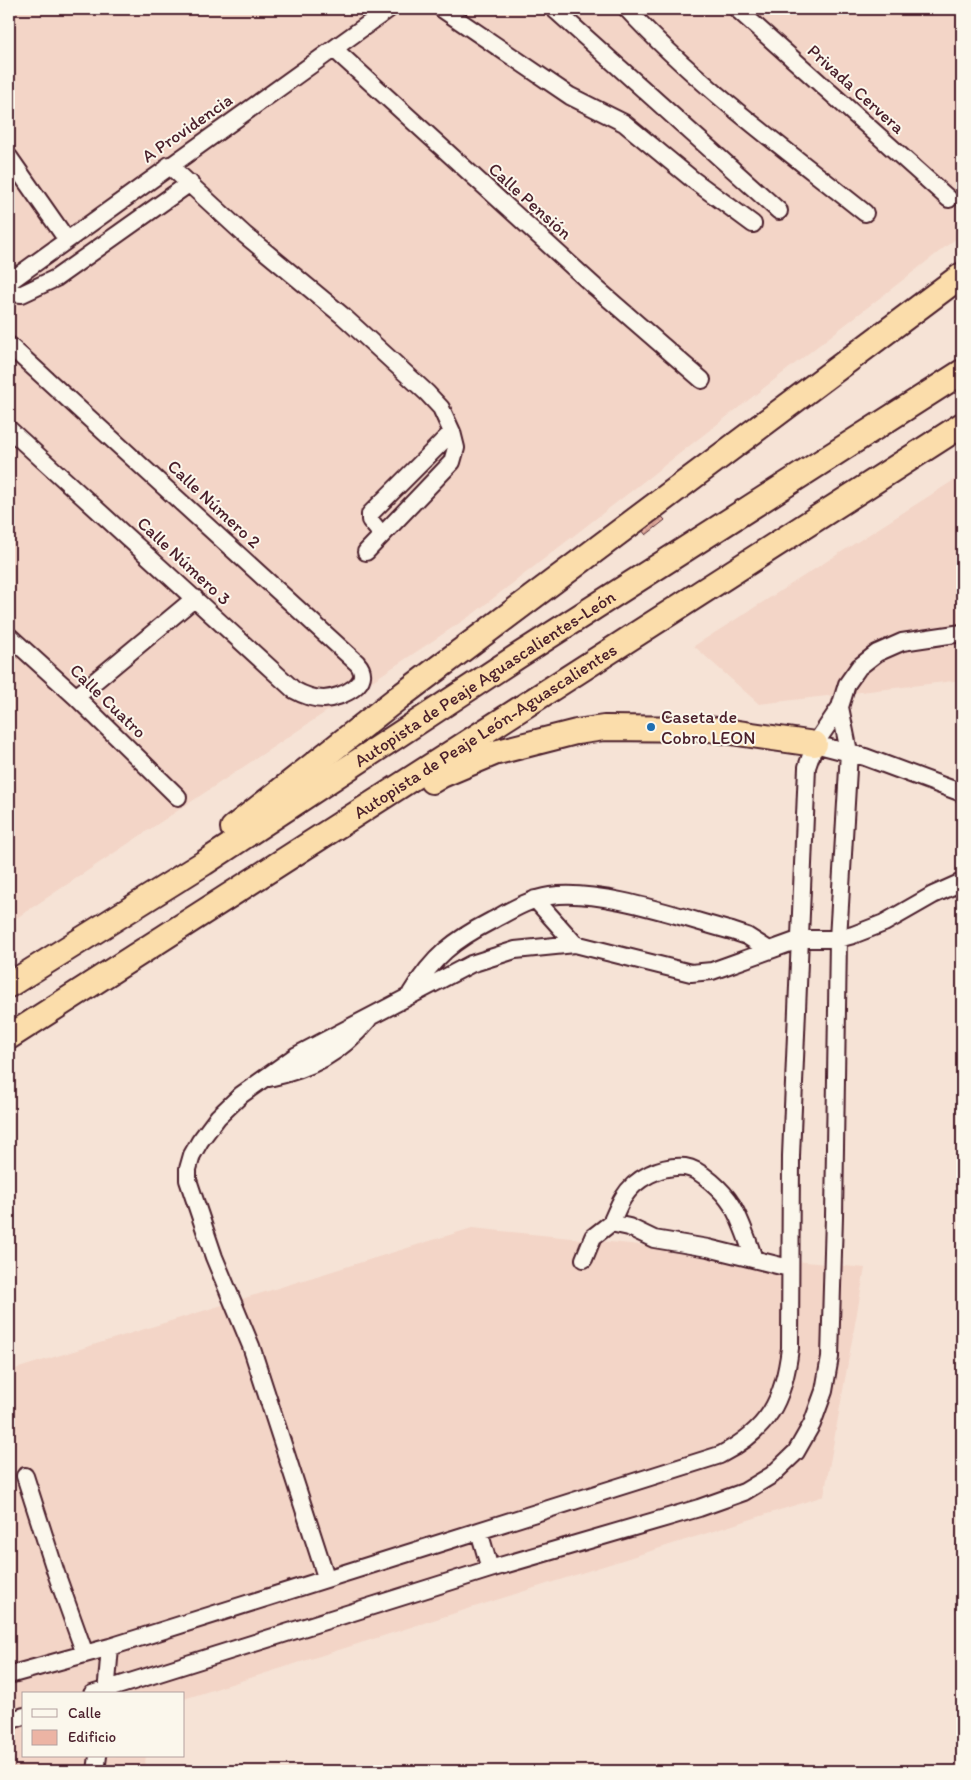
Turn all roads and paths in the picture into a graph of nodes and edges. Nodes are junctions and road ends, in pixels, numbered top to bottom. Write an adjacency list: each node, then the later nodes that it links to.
1 (389, 9): 6 (street, A Providencia)
2 (442, 9): 13 (street)
3 (554, 9): 11 (street)
4 (627, 9): 12 (street)
5 (737, 9): 10 (street, Privada Cervera)
6 (334, 49): 8 (street, A Providencia); 20 (street, Calle Pensión)
7 (9, 156): 14 (street)
8 (170, 165): 9 (street); 14 (street, A Providencia)
9 (190, 184): 17 (street); 23 (street)
10 (949, 199)
11 (779, 211)
12 (865, 213)
13 (753, 224)
14 (67, 240): 16 (street, A Providencia)
15 (962, 275): 36 (highway)
16 (9, 282)
17 (9, 293)
18 (9, 345): 29 (street, Calle Número 2)
19 (962, 372): 36 (highway, Autopista de Peaje Aguascalientes-León)
20 (702, 380)
21 (962, 425): 45 (highway, Autopista de Peaje León-Aguascalientes)
22 (9, 429): 26 (street, Calle Número 3)
23 (452, 432): 24 (street); 24 (street)
24 (382, 535): 25 (street)
25 (366, 552)
26 (195, 598): 29 (street, Calle Número 3); 30 (street)
27 (962, 633): 31 (street)
28 (9, 636): 30 (street, Calle Cuatro)
29 (342, 696)
30 (76, 697): 35 (street, Calle Cuatro)
31 (840, 707): 32 (street); 33 (street)
32 (815, 744): 33 (street); 39 (street); 46 (highway)
33 (849, 752): 34 (street); 40 (street)
34 (962, 793)
35 (178, 797)
36 (204, 863): 43 (highway, Autopista de Peaje Aguascalientes-León)
37 (962, 882): 40 (street)
38 (535, 899): 41 (street); 42 (street); 44 (street)
39 (801, 939): 40 (street); 42 (street); 50 (street)
40 (838, 939): 53 (street)
41 (574, 944): 42 (street); 44 (street)
42 (769, 950)
43 (9, 985)
44 (411, 994): 54 (street)
45 (9, 1037)
46 (9, 1046)
47 (611, 1223): 48 (street); 49 (street); 49 (street)
48 (584, 1259)
49 (754, 1259): 50 (street)
50 (789, 1268): 52 (street)
51 (25, 1476): 56 (street)
52 (478, 1531): 53 (street); 54 (street)
53 (490, 1569): 58 (street)
54 (326, 1577): 55 (street)
55 (110, 1647): 56 (street); 58 (street)
56 (85, 1654): 57 (street)
57 (9, 1675)
58 (102, 1692)
59 (22, 1717): 60 (street)
60 (9, 1721)
61 (98, 1758): 62 (street)
62 (96, 1771)

